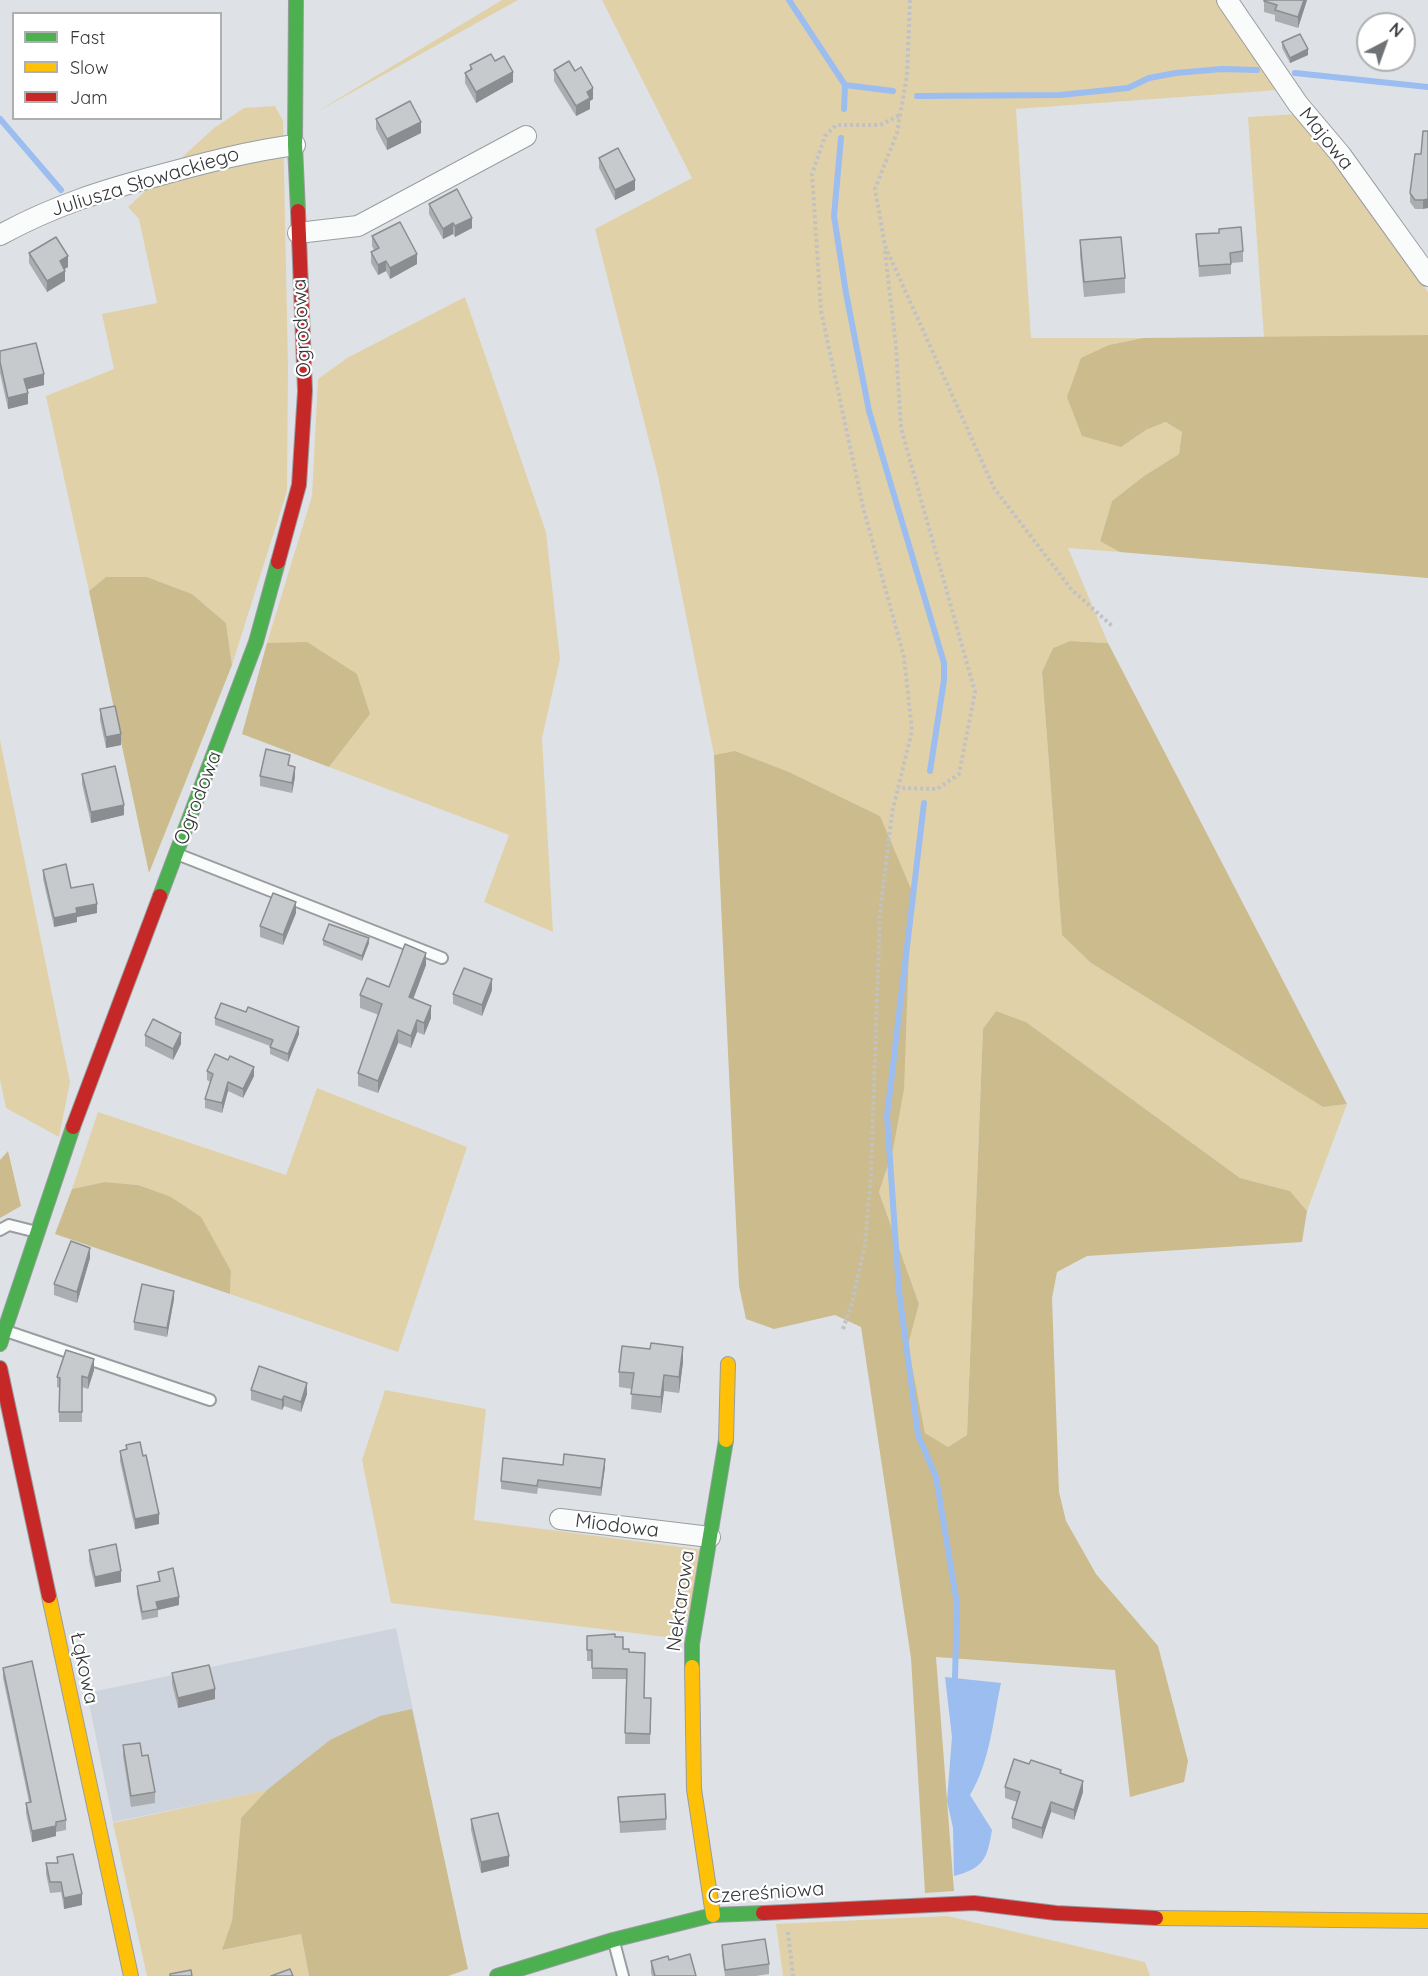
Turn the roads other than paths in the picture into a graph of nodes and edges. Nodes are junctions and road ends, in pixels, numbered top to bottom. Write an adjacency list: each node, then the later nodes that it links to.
1 (296, 0): 4 (street, Ogrodowa)
2 (1227, 0): 7 (street, Majowa)
3 (526, 136): 5 (street)
4 (295, 146): 5 (street, Ogrodowa); 6 (street, Juliusza Słowackiego)
5 (298, 233): 8 (street, Ogrodowa)
6 (0, 235)
7 (1428, 276)
8 (177, 854): 9 (lane); 11 (street, Ogrodowa)
9 (442, 958)
10 (0, 1230): 11 (lane)
11 (37, 1232): 12 (street, Ogrodowa)
12 (5, 1330): 13 (street, Ogrodowa); 16 (lane)
13 (0, 1344)
14 (728, 1364): 20 (street, Nektarowa)
15 (0, 1368): 18 (street, Łąkowa)
16 (210, 1400)
17 (0, 1441): 18 (lane)
18 (16, 1446): 24 (street, Łąkowa)
19 (560, 1519): 20 (street, Miodowa)
20 (710, 1538): 21 (street, Nektarowa)
21 (713, 1915): 22 (street, Czereśniowa); 23 (street, Czereśniowa)
22 (1428, 1921)
23 (613, 1940): 25 (street, Czereśniowa); 26 (lane)
24 (131, 1976)
25 (497, 1976)
26 (623, 1976)

